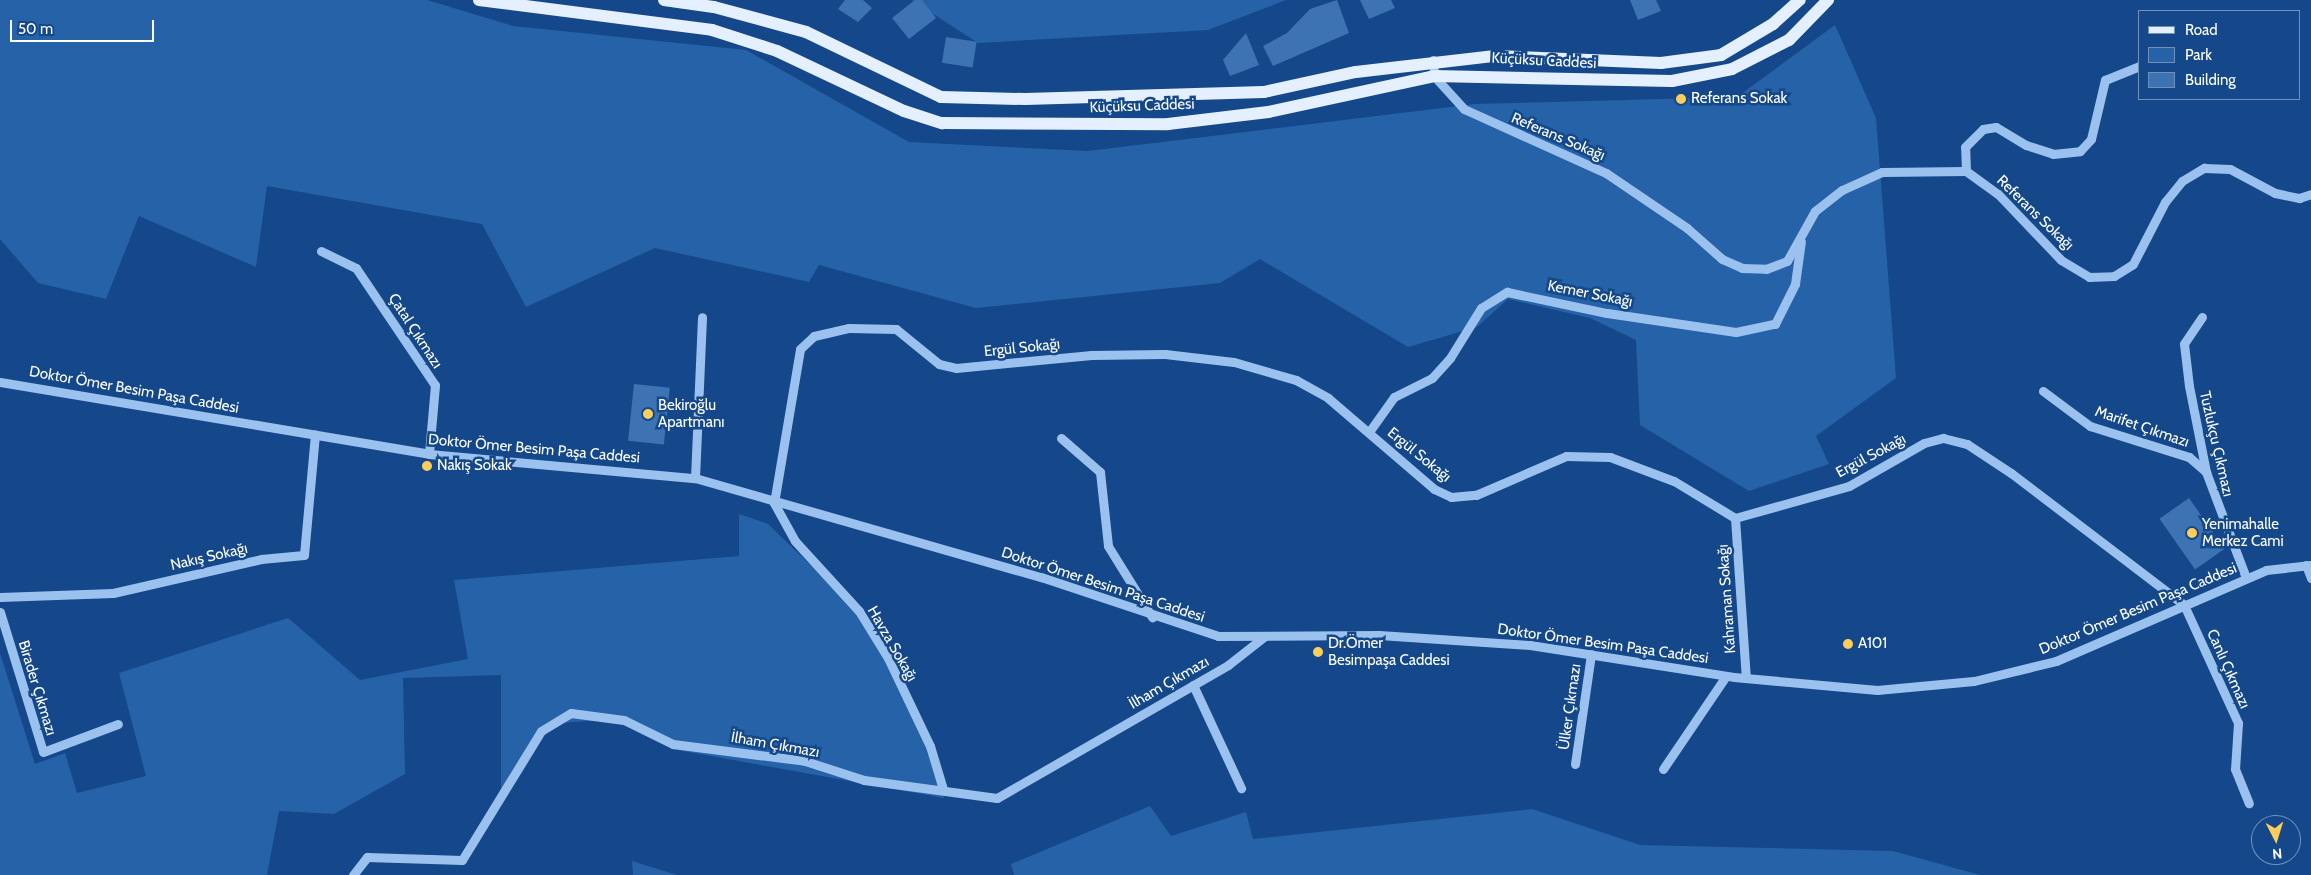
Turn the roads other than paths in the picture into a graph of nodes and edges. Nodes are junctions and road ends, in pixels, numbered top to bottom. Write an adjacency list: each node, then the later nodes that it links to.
1 (479, 0): 7 (main road, Küçüksu Caddesi)
2 (664, 0): 5 (main road, Küçüksu Caddesi)
3 (1800, 0): 5 (main road, Küçüksu Caddesi)
4 (1828, 0): 7 (main road, Küçüksu Caddesi)
5 (1433, 60): 7 (street)
6 (2138, 67): 8 (street)
7 (1434, 76): 10 (street, Referans Sokağı)
8 (1966, 171): 9 (street, Referans Sokağı); 10 (street, Referans Sokağı)
9 (2311, 194)
10 (1802, 236): 16 (street, Kemer Sokağı)
11 (321, 251): 19 (street, Çatal Çıkmazı)
12 (702, 317): 21 (street)
13 (2202, 317): 20 (street, Tuzlukçu Çıkmazı)
14 (0, 382): 17 (street, Doktor Ömer Besim Paşa Caddesi)
15 (2043, 391): 20 (street, Marifet Çıkmazı)
16 (1369, 432): 22 (street, Ergül Sokağı); 23 (street, Ergül Sokağı)
17 (315, 434): 19 (street, Doktor Ömer Besim Paşa Caddesi); 27 (street, Nakış Sokağı)
18 (1061, 438): 30 (street)
19 (429, 454): 21 (street, Doktor Ömer Besim Paşa Caddesi)
20 (2206, 472): 25 (street, Tuzlukçu Çıkmazı)
21 (695, 478): 22 (street, Doktor Ömer Besim Paşa Caddesi)
22 (774, 504): 30 (street, Doktor Ömer Besim Paşa Caddesi); 40 (street, Havza Sokağı)
23 (1735, 518): 28 (street, Ergül Sokağı); 34 (street, Kahraman Sokağı)
24 (2308, 565): 25 (street, Doktor Ömer Besim Paşa Caddesi); 26 (street)
25 (2246, 578): 28 (street, Doktor Ömer Besim Paşa Caddesi)
26 (2311, 578)
27 (0, 596)
28 (2184, 605): 34 (street, Doktor Ömer Besim Paşa Caddesi); 41 (street, Canlı Çıkmazı)
29 (0, 612): 36 (street, Birader Çıkmazı)
30 (1152, 618): 31 (street, Doktor Ömer Besim Paşa Caddesi)
31 (1264, 636): 32 (street, Doktor Ömer Besim Paşa Caddesi); 35 (street, İlham Çıkmazı)
32 (1591, 654): 33 (street, Doktor Ömer Besim Paşa Caddesi); 37 (street, Ülker Çıkmazı)
33 (1726, 676): 34 (street, Doktor Ömer Besim Paşa Caddesi); 38 (street)
34 (1746, 678)
35 (1193, 685): 39 (street); 40 (street, İlham Çıkmazı)
36 (118, 724)
37 (1575, 764)
38 (1663, 769)
39 (1242, 788)
40 (942, 789): 42 (street, İlham Çıkmazı)
41 (2249, 803)
42 (353, 875)

